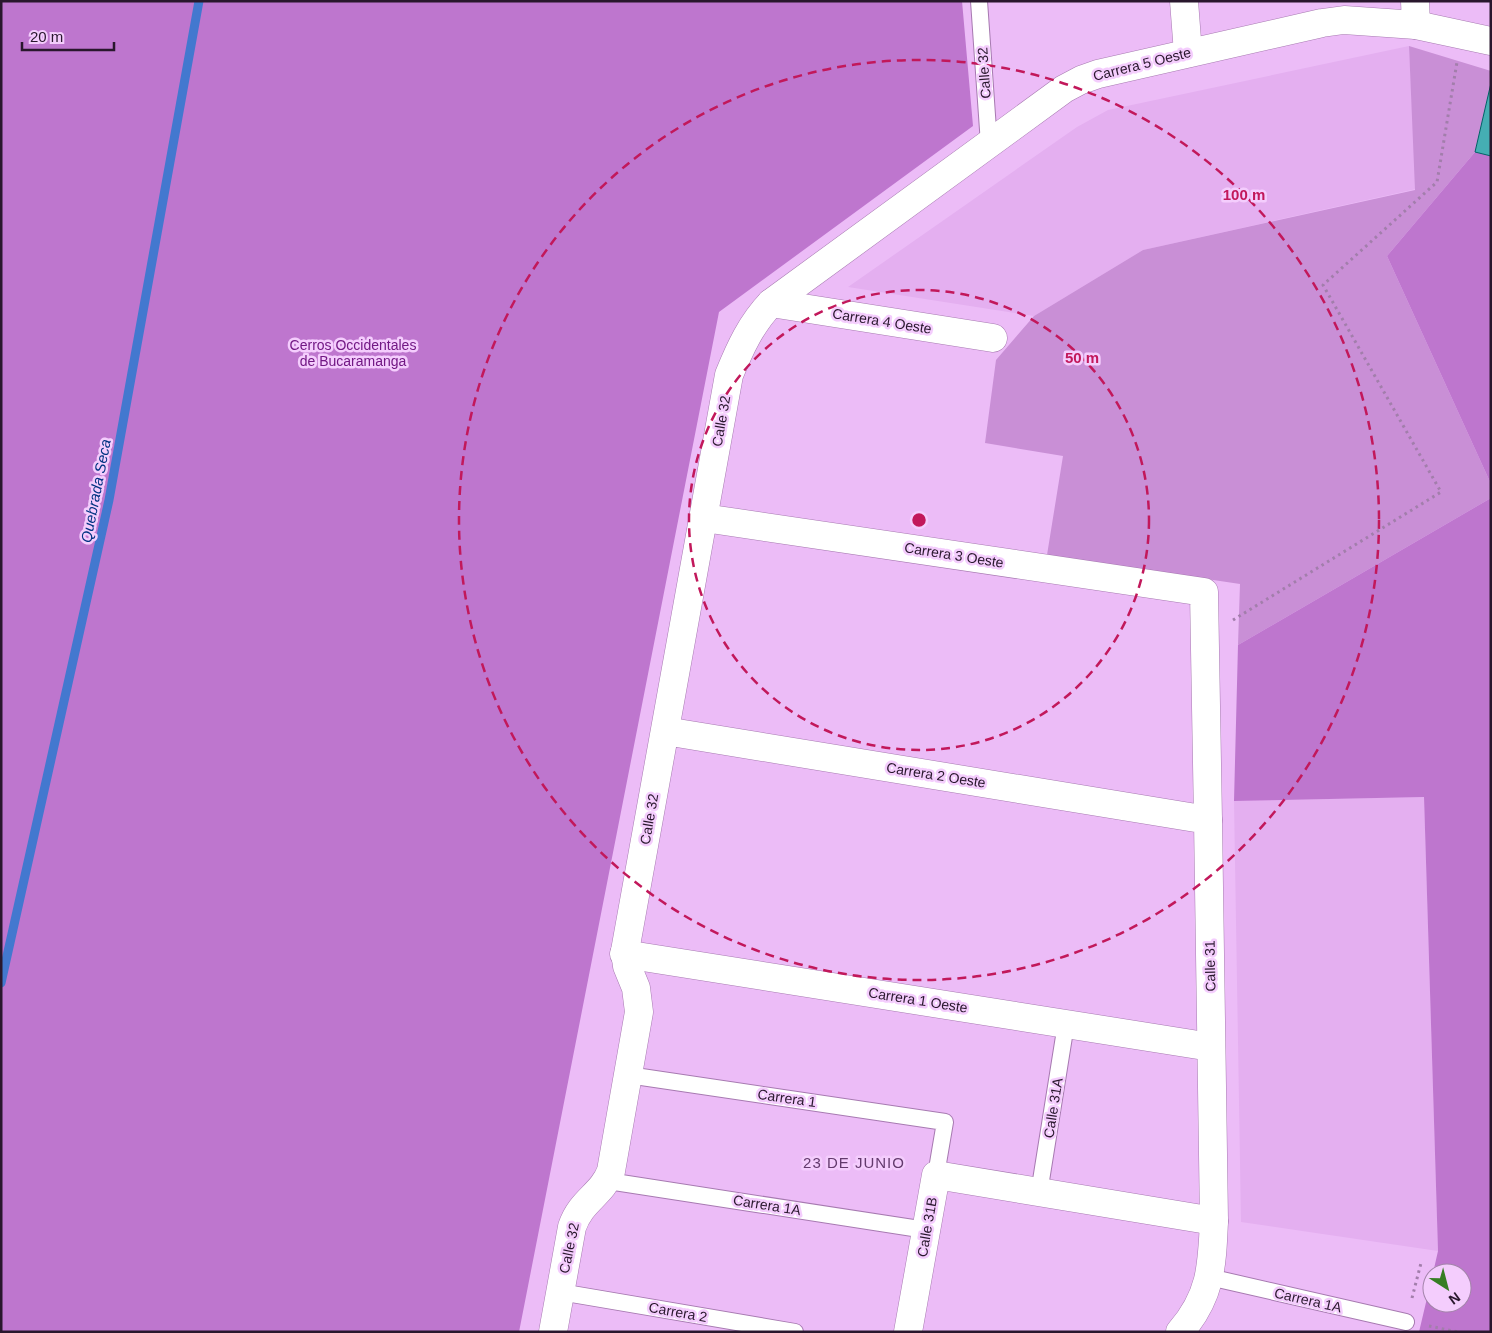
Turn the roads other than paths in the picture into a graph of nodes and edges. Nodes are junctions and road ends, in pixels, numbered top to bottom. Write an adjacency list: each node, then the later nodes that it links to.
1 (979, 1): 6 (lane, Calle 32)
2 (1184, 1): 5 (street)
3 (1415, 13): 4 (street, Carrera 5 Oeste); 5 (street, Carrera 5 Oeste)
4 (1491, 41)
5 (1188, 53): 6 (street, Carrera 5 Oeste)
6 (989, 144): 7 (street, Carrera 5 Oeste)
7 (771, 303): 8 (street, Carrera 4 Oeste); 9 (street, Calle 32)
8 (993, 338)
9 (704, 518): 10 (street, Carrera 3 Oeste); 11 (street, Calle 32)
10 (1204, 592): 12 (street, Calle 31)
11 (665, 731): 12 (street, Carrera 2 Oeste); 13 (street, Calle 32)
12 (1208, 820): 15 (street, Calle 31)
13 (624, 954): 14 (street, Carrera 1 Oeste); 16 (street, Calle 32)
14 (1066, 1024): 15 (street, Carrera 1 Oeste); 20 (lane, Calle 31A)
15 (1211, 1047): 21 (street, Calle 31)
16 (628, 1075): 17 (lane, Carrera 1); 19 (street, Calle 32)
17 (945, 1122): 18 (lane, Calle 31B)
18 (936, 1175): 20 (street); 22 (street, Calle 31B)
19 (608, 1181): 22 (lane, Carrera 1A); 24 (street, Calle 32)
20 (1039, 1192): 21 (street)
21 (1214, 1221): 23 (street, Calle 31)
22 (926, 1230): 28 (street, Calle 31B)
23 (1210, 1277): 25 (lane, Carrera 1A); 29 (street, Calle 31)
24 (560, 1292): 26 (street, Calle 32); 27 (lane, Carrera 2)
25 (1406, 1322)
26 (552, 1332)
27 (795, 1332)
28 (908, 1332)
29 (1180, 1332)

